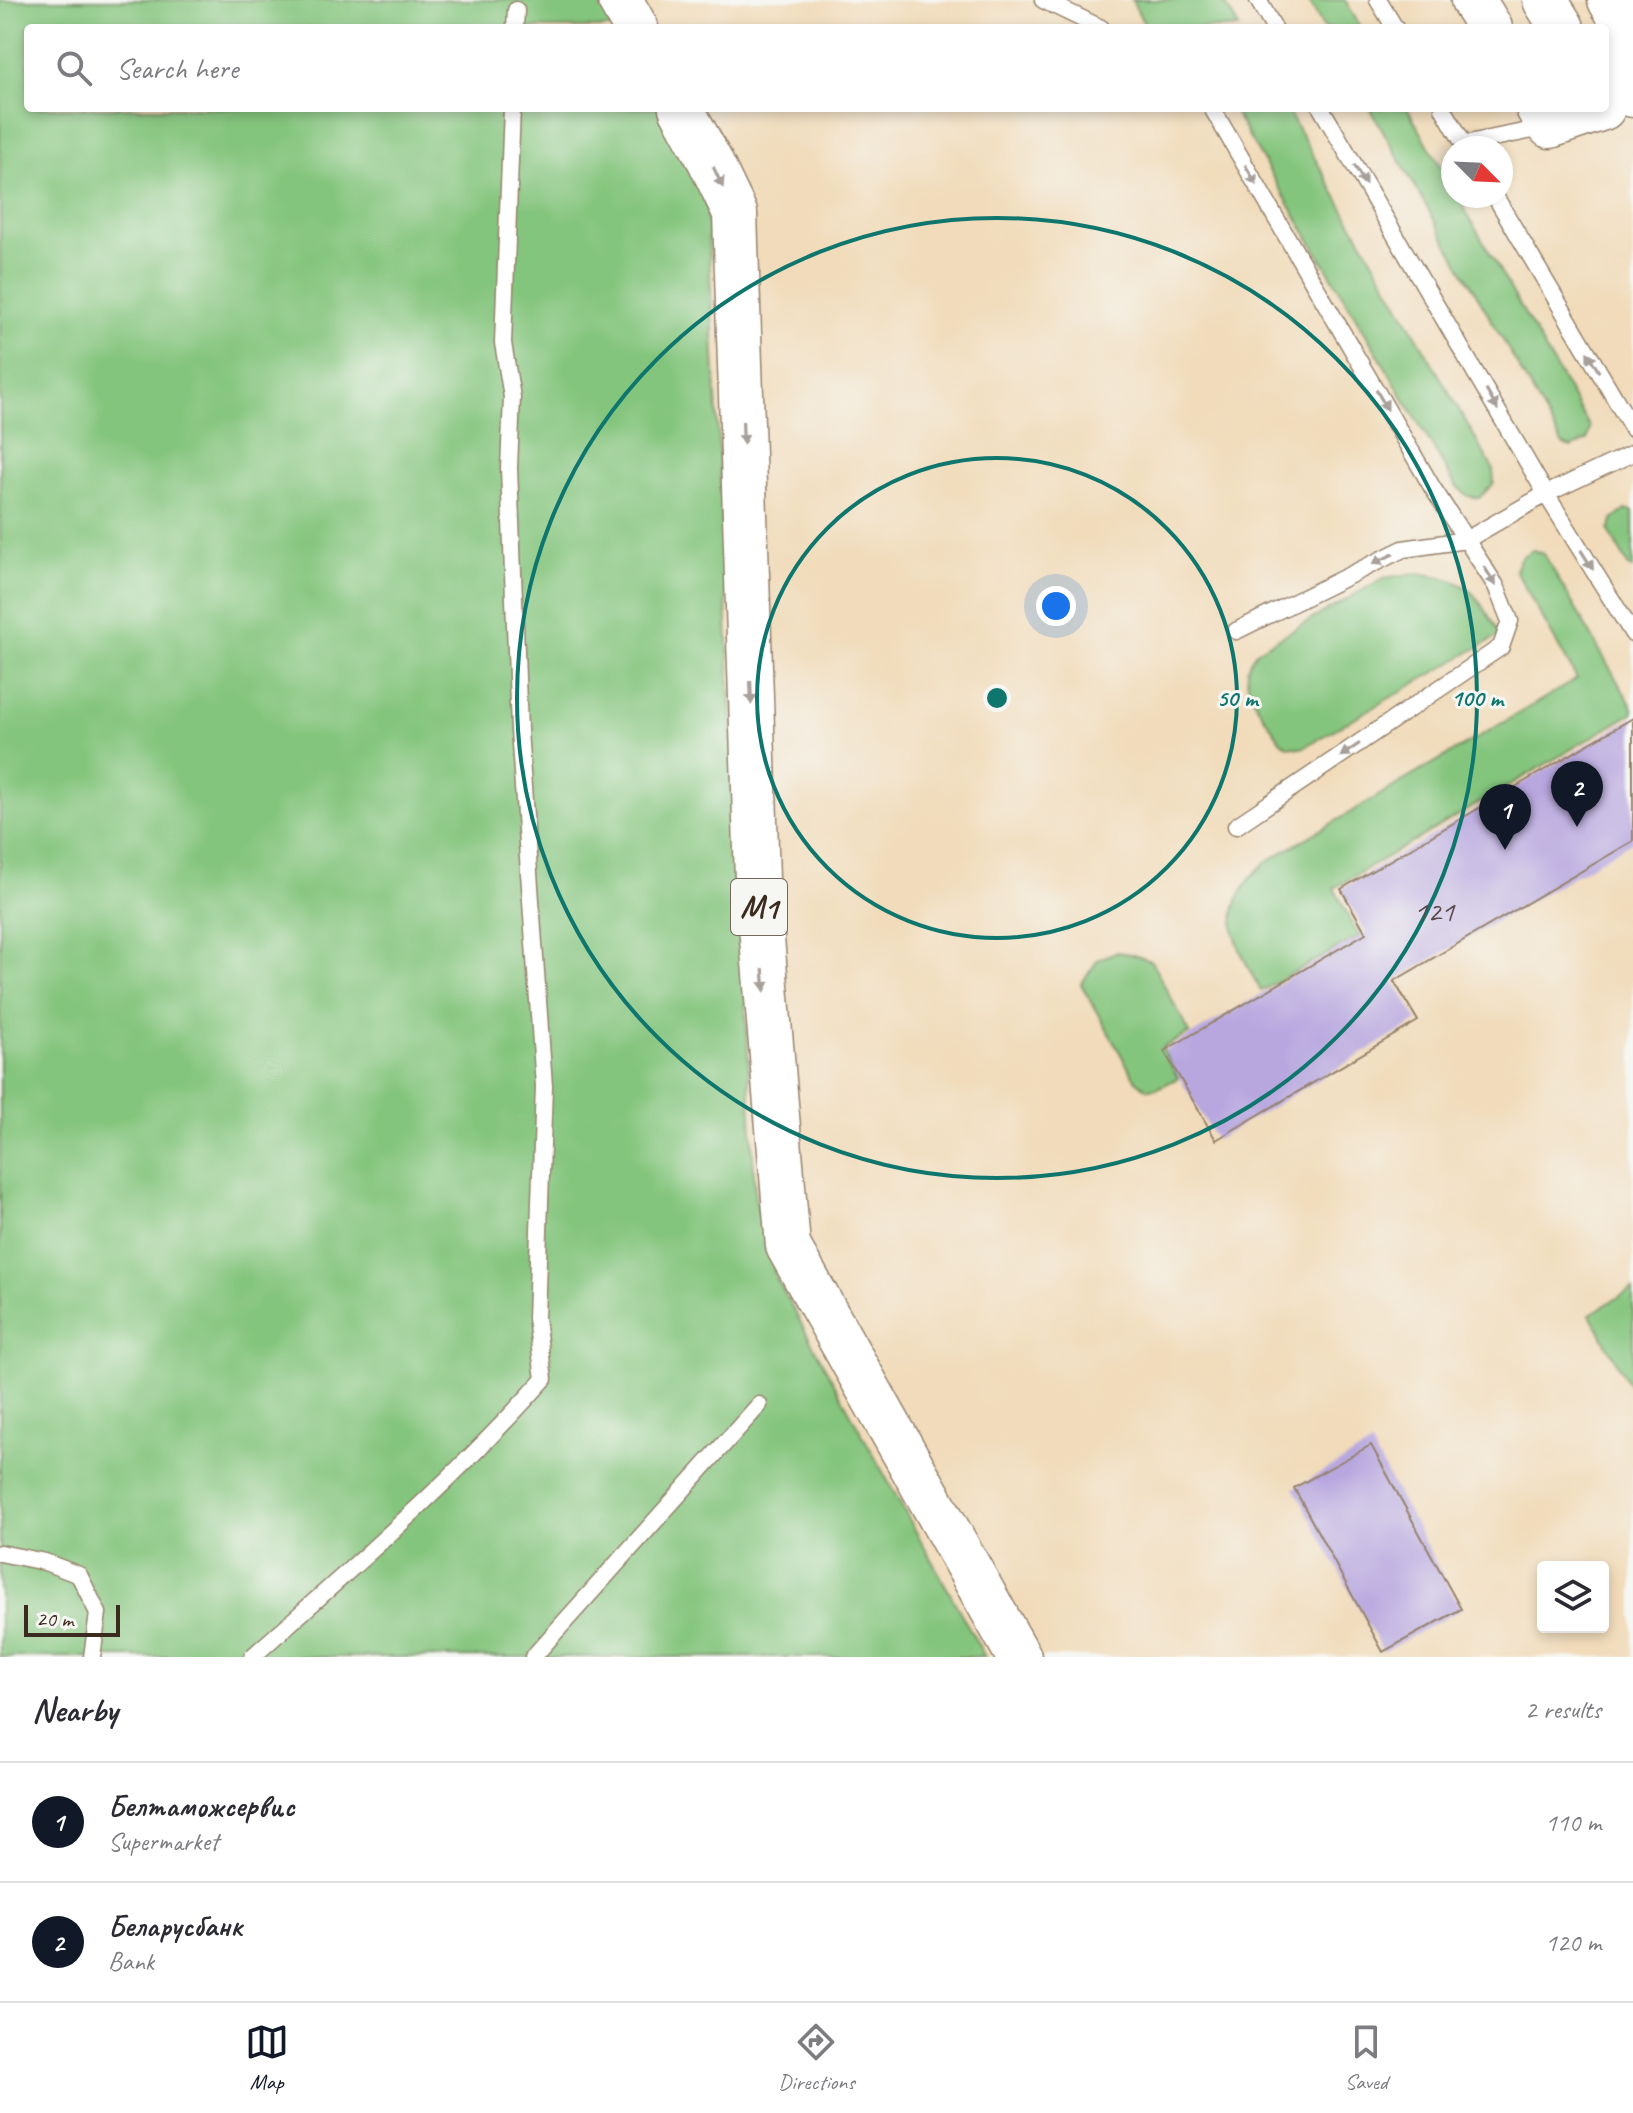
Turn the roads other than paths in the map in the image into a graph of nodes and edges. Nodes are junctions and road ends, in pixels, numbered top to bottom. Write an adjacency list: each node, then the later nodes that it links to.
1 (620, 0): 12 (highway)
2 (1043, 0): 13 (lane)
3 (1258, 0): 14 (lane)
4 (1378, 0): 15 (lane)
5 (1473, 0): 16 (highway)
6 (1514, 0): 17 (highway)
7 (1545, 0): 18 (highway)
8 (1576, 0): 19 (highway)
9 (1610, 0): 20 (highway)
10 (516, 10): 11 (lane)
11 (515, 24)
12 (634, 24)
13 (1093, 24)
14 (1272, 24)
15 (1393, 24)
16 (1488, 24)
17 (1528, 24)
18 (1560, 24)
19 (1591, 24)
20 (1633, 38)
21 (512, 112): 40 (lane)
22 (683, 112): 42 (highway, М1, one-way to 42)
23 (1214, 112): 33 (lane, one-way to 33)
24 (1323, 112): 32 (lane, one-way to 32)
25 (1445, 112): 27 (lane)
26 (1577, 112): 28 (lane)
27 (1459, 136)
28 (1498, 136)
29 (1502, 208): 30 (lane, one-way to 29)
30 (1633, 429)
31 (1633, 453): 32 (lane)
32 (1546, 494): 33 (lane); 34 (lane, one-way to 34)
33 (1466, 540): 35 (lane, one-way to 35); 36 (lane, one-way to 36)
34 (1630, 623)
35 (1236, 631)
36 (1236, 826)
37 (759, 1405): 41 (lane)
38 (0, 1553): 39 (lane)
39 (92, 1657)
40 (252, 1657)
41 (533, 1657)
42 (1019, 1657)

